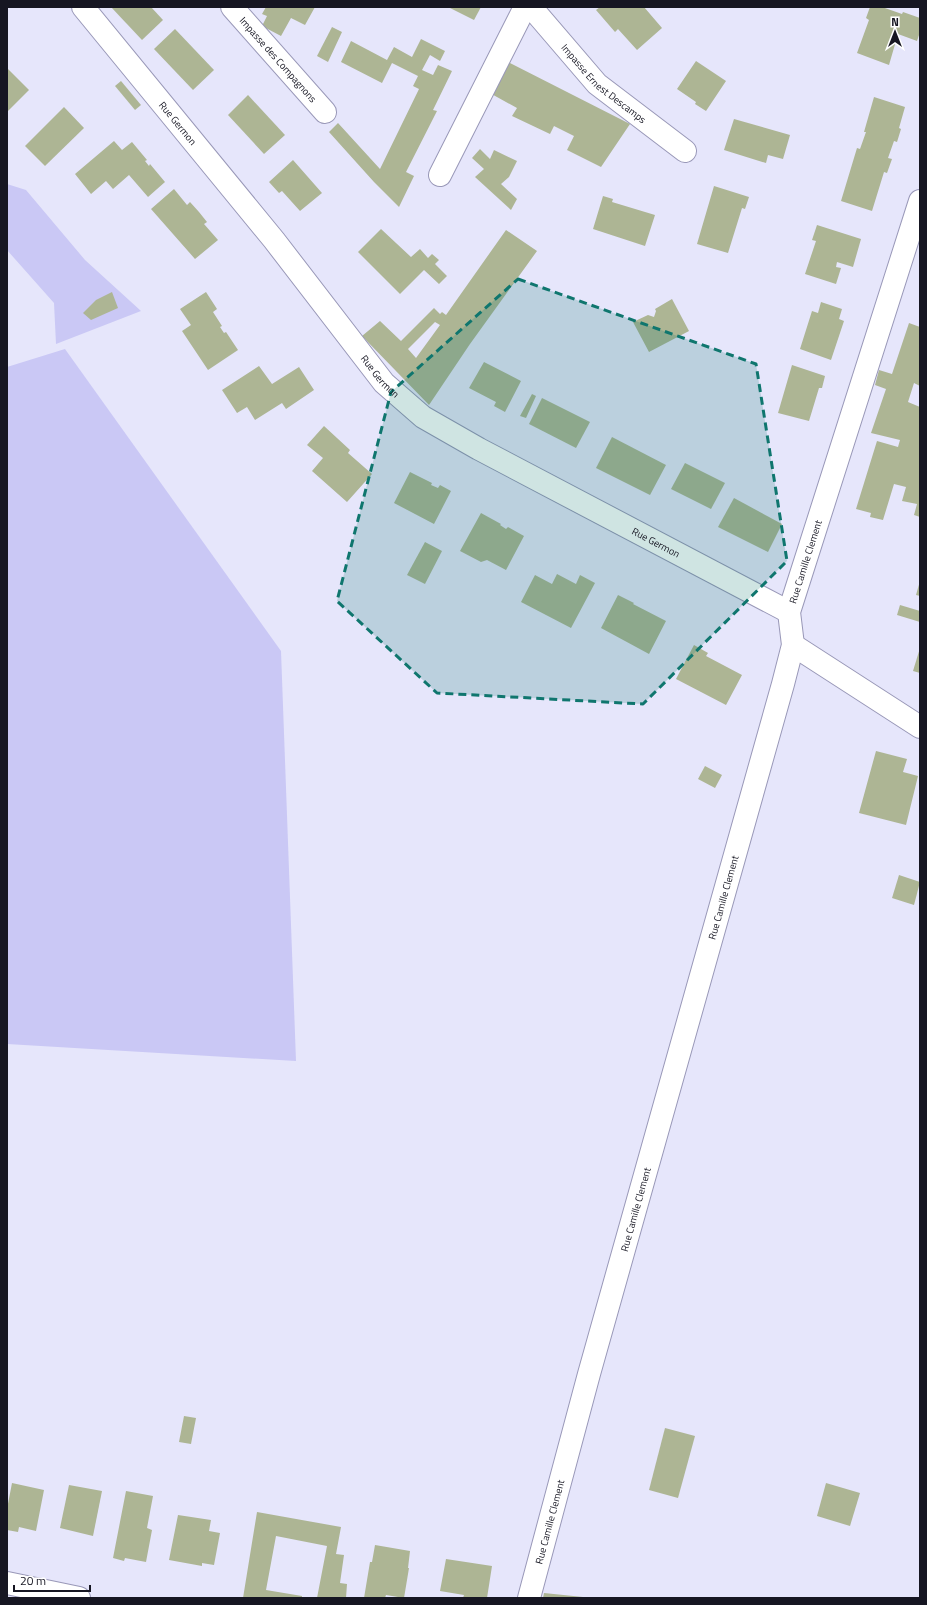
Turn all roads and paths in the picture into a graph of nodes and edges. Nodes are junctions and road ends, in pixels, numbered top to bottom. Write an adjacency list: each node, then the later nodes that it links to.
1 (83, 7): 9 (street, Rue Germon)
2 (232, 7): 5 (street, Impasse des Compagnons)
3 (525, 7): 7 (street)
4 (531, 7): 6 (street, Impasse Ernest Descamps)
5 (325, 112)
6 (685, 151)
7 (440, 175)
8 (920, 201): 9 (street, Rue Camille Clement)
9 (789, 612): 10 (street, Rue Camille Clement)
10 (793, 645): 11 (street); 14 (street, Rue Camille Clement)
11 (920, 726)
12 (7, 1583): 13 (street)
13 (79, 1598)
14 (529, 1598)

